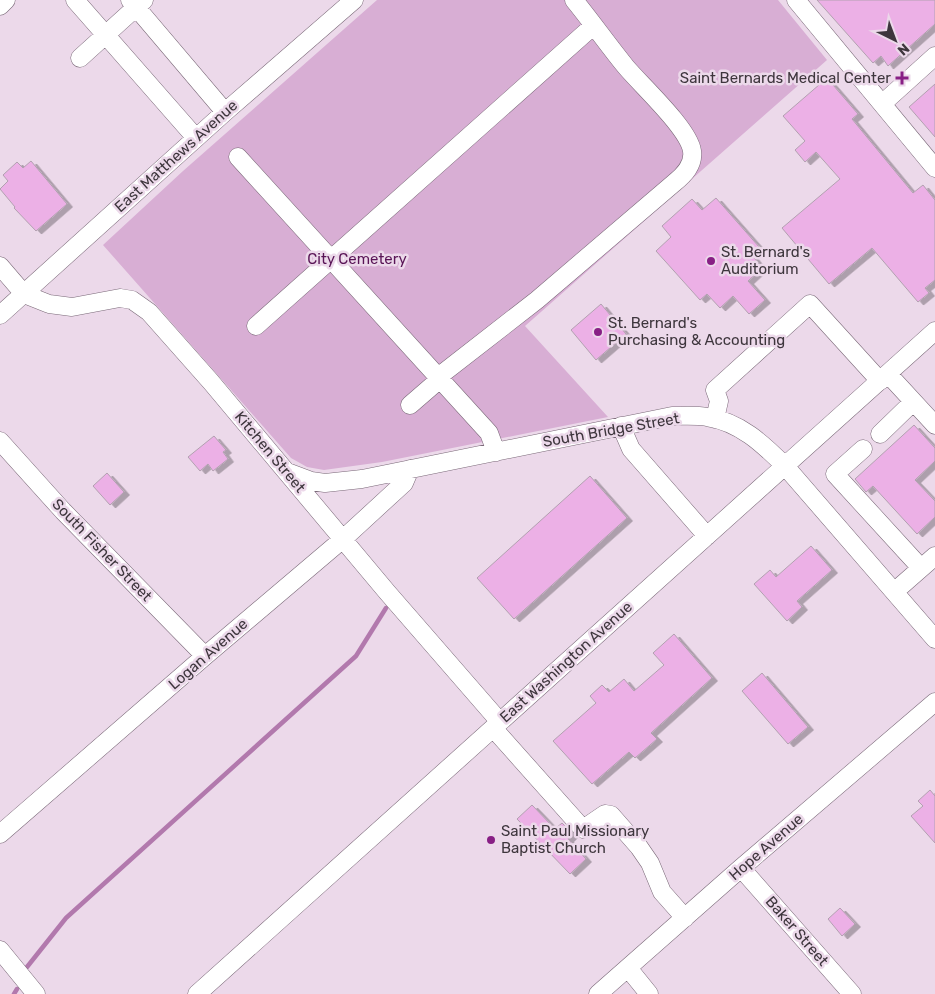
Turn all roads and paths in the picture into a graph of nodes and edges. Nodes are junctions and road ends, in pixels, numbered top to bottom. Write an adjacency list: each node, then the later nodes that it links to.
1 (6, 0): 7 (street)
2 (75, 0): 9 (street)
3 (574, 0): 8 (street)
4 (796, 0): 12 (street)
5 (137, 2): 9 (street); 13 (street)
6 (347, 2): 13 (street, East Matthews Avenue)
7 (0, 6)
8 (593, 26): 17 (street); 24 (street)
9 (105, 35): 11 (street); 14 (street)
10 (935, 56): 12 (street)
11 (80, 58)
12 (883, 103): 16 (street)
13 (225, 112): 14 (street, East Matthews Avenue)
14 (196, 138): 19 (street, East Matthews Avenue)
15 (238, 158): 17 (street)
16 (935, 168)
17 (331, 259): 21 (street); 24 (street)
18 (0, 266): 19 (street, Kitchen Street)
19 (24, 294): 20 (street, East Matthews Avenue); 36 (street, Kitchen Street)
20 (0, 315)
21 (256, 326)
22 (935, 331): 23 (street, East Washington Avenue)
23 (884, 377): 25 (street); 27 (street); 34 (street, East Washington Avenue)
24 (439, 378): 26 (street); 33 (street)
25 (913, 402): 28 (street); 30 (street)
26 (410, 405)
27 (715, 419): 29 (street, South Bridge Street); 34 (street, South Bridge Street)
28 (935, 425)
29 (622, 426): 33 (street, South Bridge Street); 37 (street)
30 (880, 434)
31 (0, 441): 43 (street, South Fisher Street)
32 (863, 449): 40 (street)
33 (496, 452): 35 (street, South Bridge Street)
34 (785, 466): 37 (street, East Washington Avenue); 41 (street, South Bridge Street)
35 (410, 469): 36 (street, South Bridge Street); 38 (street, Logan Avenue)
36 (287, 472): 38 (street, Kitchen Street)
37 (707, 536): 45 (street, East Washington Avenue)
38 (343, 540): 43 (street, Logan Avenue); 45 (street, Kitchen Street)
39 (935, 556): 40 (street)
40 (921, 568): 41 (street)
41 (894, 592): 42 (street, South Bridge Street)
42 (935, 640)
43 (205, 656): 46 (street, Logan Avenue)
44 (935, 702): 47 (street, Hope Avenue)
45 (496, 725): 48 (street, Kitchen Street); 53 (street, East Washington Avenue)
46 (0, 834)
47 (741, 868): 48 (street, Hope Avenue); 51 (street, Baker Street)
48 (685, 918): 50 (street, Hope Avenue)
49 (0, 950): 52 (street)
50 (628, 968): 54 (street, Hope Avenue); 55 (street)
51 (841, 990)
52 (36, 994)
53 (198, 994)
54 (598, 994)
55 (649, 994)

